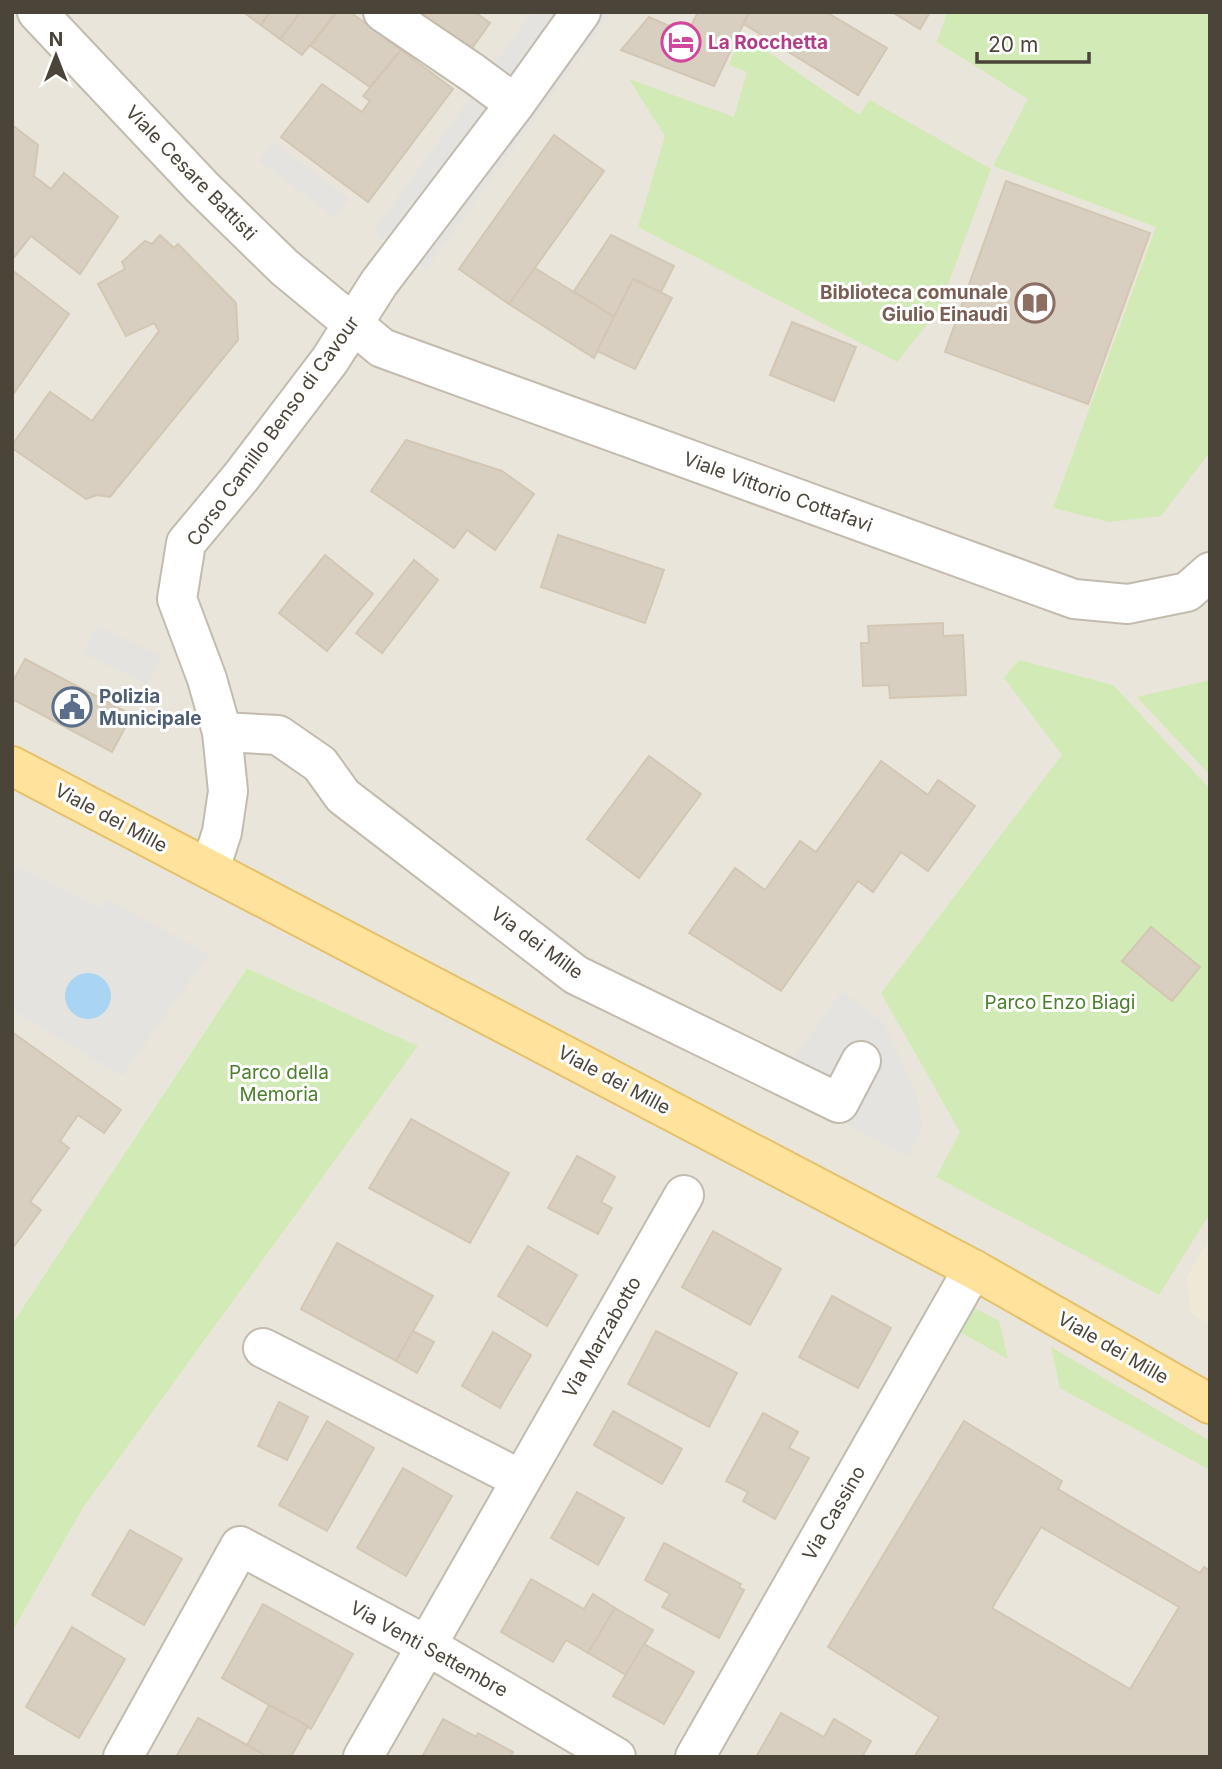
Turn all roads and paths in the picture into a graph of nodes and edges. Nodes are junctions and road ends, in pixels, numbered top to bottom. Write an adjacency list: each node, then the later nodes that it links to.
1 (37, 12): 5 (street, Viale Cesare Battisti)
2 (383, 12): 4 (street)
3 (581, 12): 4 (street, Corso Camillo Benso di Cavour)
4 (515, 104): 5 (street, Corso Camillo Benso di Cavour)
5 (353, 325): 6 (street, Viale Vittorio Cottafavi); 7 (street, Corso Camillo Benso di Cavour)
6 (1210, 572)
7 (222, 732): 9 (street, Corso Camillo Benso di Cavour); 10 (street, Via dei Mille)
8 (12, 766): 9 (main road, Viale dei Mille)
9 (210, 869): 12 (main road, Viale dei Mille)
10 (861, 1061)
11 (684, 1195): 15 (street, Via Marzabotto)
12 (973, 1269): 14 (main road, Viale dei Mille); 20 (street, Via Cassino)
13 (263, 1348): 15 (street)
14 (1210, 1404)
15 (520, 1479): 16 (street, Via Marzabotto)
16 (426, 1645): 17 (street, Via Venti Settembre); 18 (street, Via Marzabotto); 19 (street, Via Venti Settembre)
17 (124, 1757)
18 (363, 1757)
19 (616, 1757)
20 (695, 1757)

